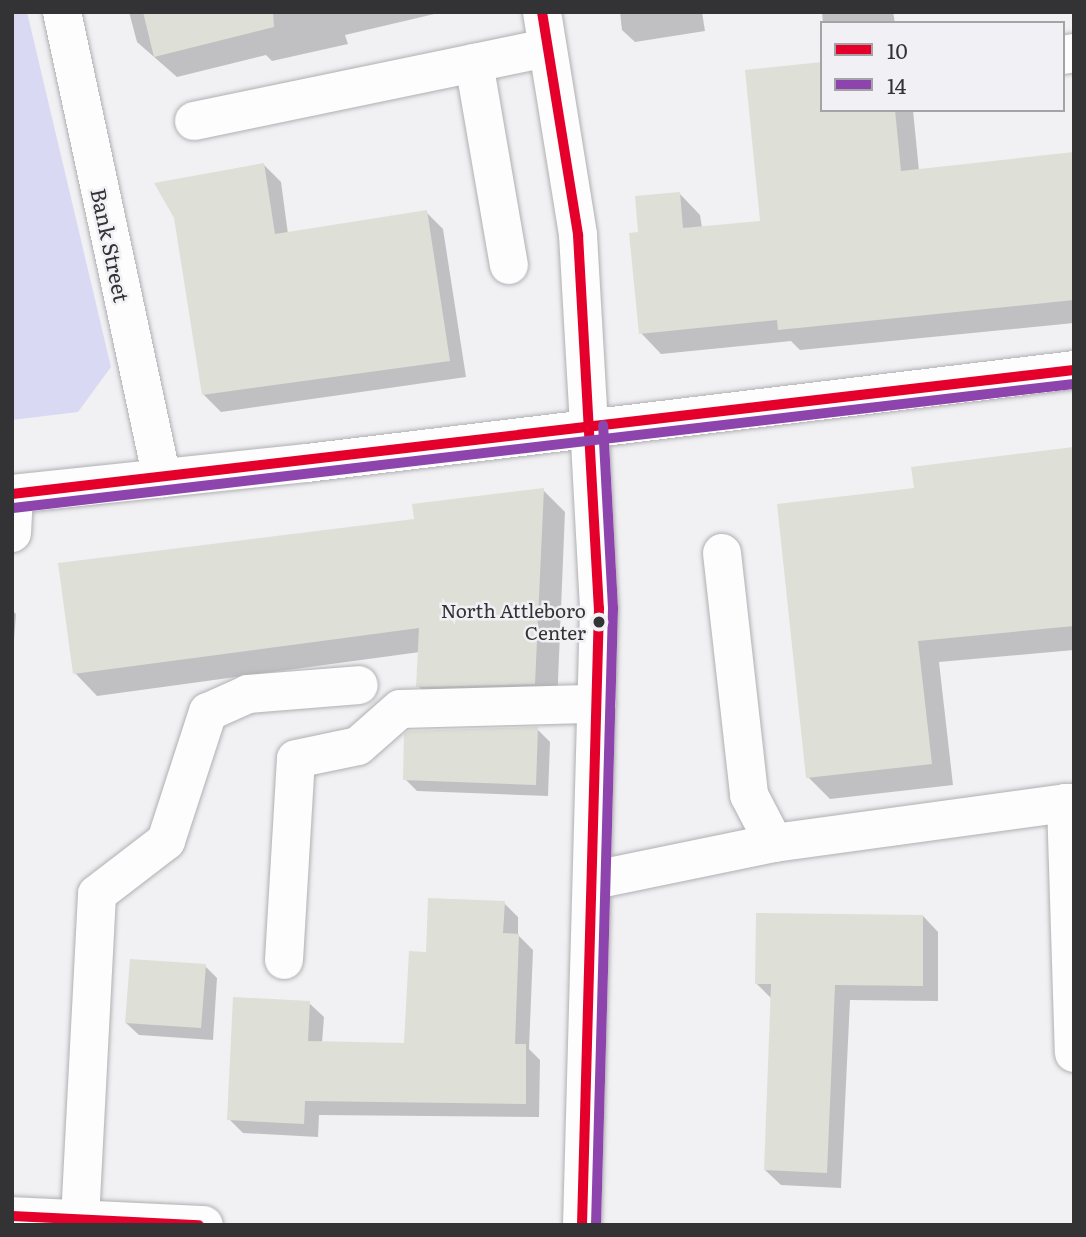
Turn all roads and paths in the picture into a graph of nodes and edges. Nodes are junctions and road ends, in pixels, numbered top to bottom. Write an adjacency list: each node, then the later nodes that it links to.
1 (62, 12): 8 (main road, Bank Street)
2 (545, 30): 3 (main road); 7 (main road)
3 (474, 63): 4 (main road); 5 (main road)
4 (194, 121)
5 (509, 265)
6 (1074, 370): 7 (main road)
7 (589, 426): 8 (main road); 13 (main road)
8 (162, 478): 9 (main road)
9 (13, 494): 10 (main road)
10 (12, 533)
11 (722, 553): 15 (main road)
12 (359, 685): 20 (main road)
13 (597, 704): 16 (main road); 17 (main road)
14 (1070, 803): 15 (main road); 18 (main road)
15 (774, 843): 16 (main road)
16 (594, 880): 22 (main road)
17 (284, 960)
18 (1074, 1054)
19 (12, 1216): 20 (main road)
20 (80, 1219): 21 (main road)
21 (204, 1225)
22 (582, 1225)

